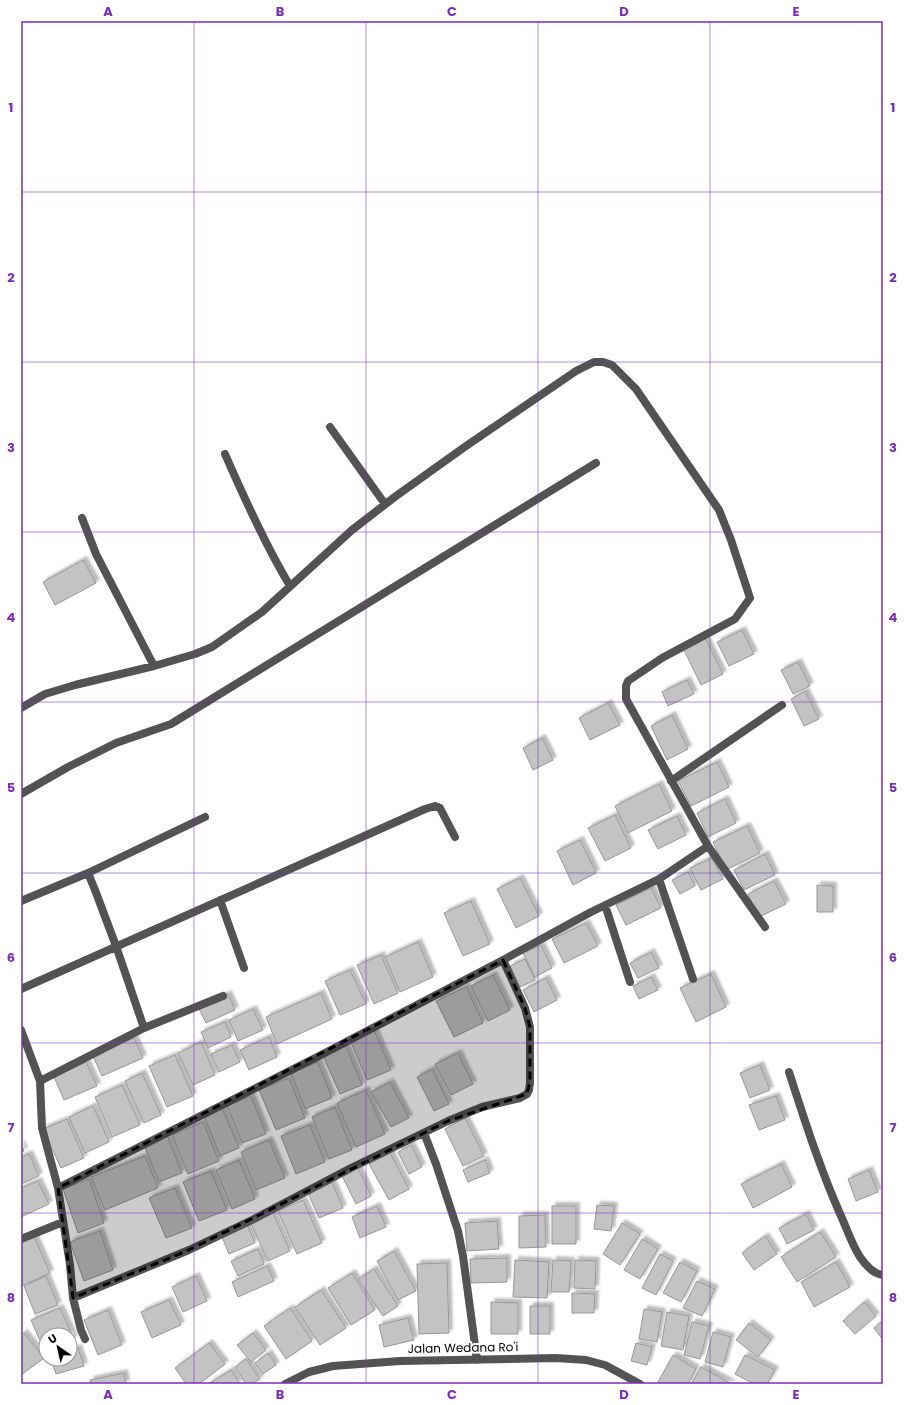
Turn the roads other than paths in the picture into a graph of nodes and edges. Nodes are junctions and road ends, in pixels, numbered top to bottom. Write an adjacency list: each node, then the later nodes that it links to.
1 (330, 427): 4 (street)
2 (226, 454): 6 (street)
3 (596, 463): 11 (street)
4 (385, 504): 6 (street); 10 (street)
5 (82, 518): 7 (street)
6 (290, 586): 7 (street)
7 (154, 666): 9 (street)
8 (782, 706): 10 (street)
9 (21, 708)
10 (671, 781): 14 (street)
11 (21, 794)
12 (205, 816): 15 (street)
13 (455, 837): 17 (street)
14 (708, 846): 16 (street); 20 (street)
15 (88, 873): 18 (street); 21 (street)
16 (659, 879): 19 (street); 24 (street)
17 (220, 900): 21 (street); 23 (street)
18 (21, 901)
19 (605, 905): 22 (street); 25 (street)
20 (765, 927)
21 (116, 946): 26 (street); 28 (street)
22 (503, 960): 32 (street); 33 (street)
23 (244, 968)
24 (693, 979)
25 (630, 982)
26 (21, 989)
27 (223, 996): 28 (street)
28 (144, 1028): 31 (street)
29 (21, 1030): 31 (street)
30 (789, 1072): 36 (street)
31 (40, 1081): 33 (street)
32 (424, 1133): 37 (street); 39 (street)
33 (58, 1188): 34 (street)
34 (63, 1222): 35 (street); 37 (street)
35 (21, 1239)
36 (883, 1275)
37 (73, 1298): 38 (street)
38 (85, 1339)
39 (477, 1360): 40 (street, Jalan Wedana Ro'i); 41 (street, Jalan Wedana Ro'i)
40 (285, 1384)
41 (640, 1384)

